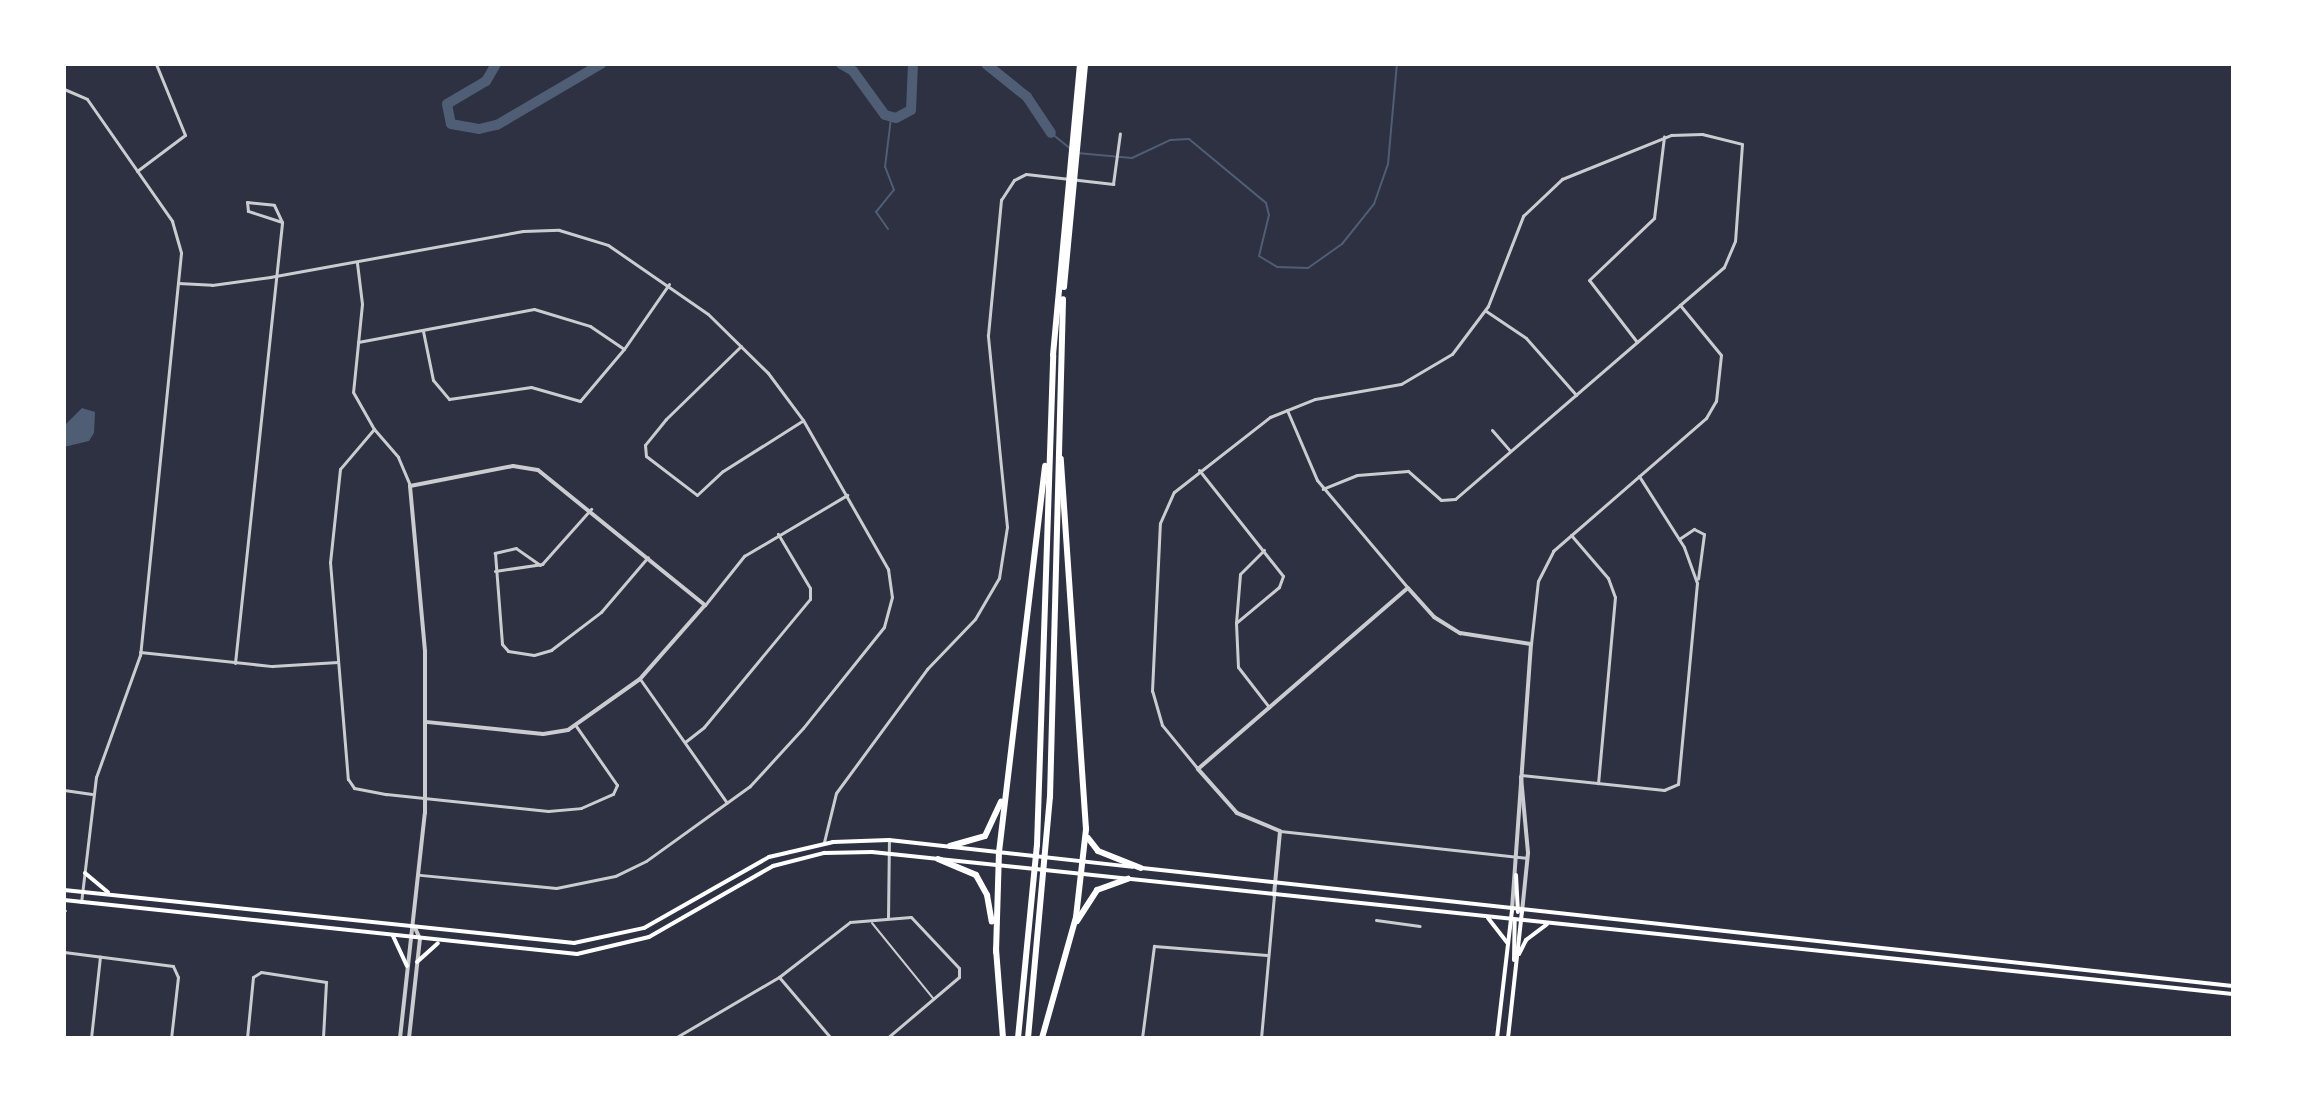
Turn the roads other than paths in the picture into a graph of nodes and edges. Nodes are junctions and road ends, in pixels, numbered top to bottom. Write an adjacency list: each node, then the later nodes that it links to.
1 (156, 64): 6 (street)
2 (1083, 64): 7 (highway)
3 (64, 89): 6 (street)
4 (1120, 133): 65 (street)
5 (1664, 137): 13 (street); 14 (street); 17 (street)
6 (137, 171): 11 (street)
7 (1069, 208): 24 (highway); 26 (highway)
8 (282, 222): 8 (street); 10 (street)
9 (357, 263): 10 (street); 12 (street); 16 (street)
10 (276, 276): 11 (street); 48 (street)
11 (178, 283): 46 (street)
12 (669, 284): 18 (street); 19 (street)
13 (1680, 305): 17 (street); 29 (street)
14 (1486, 311): 20 (street); 21 (street)
15 (423, 331): 16 (street); 19 (street); 19 (street)
16 (358, 342): 23 (street)
17 (1637, 342): 20 (street)
18 (741, 346): 22 (street); 22 (street)
19 (624, 349)
20 (1576, 395): 27 (street)
21 (1287, 410): 28 (street); 31 (street)
22 (803, 420): 32 (street)
23 (374, 429): 30 (street); 47 (street)
24 (1051, 429): 54 (highway); 126 (highway)
25 (1492, 430): 27 (street)
26 (1059, 435): 62 (highway); 127 (highway)
27 (1510, 451): 31 (street)
28 (1199, 470): 37 (street); 55 (street)
29 (1639, 476): 35 (street); 36 (street)
30 (410, 486): 33 (street); 51 (street)
31 (1323, 489): 42 (street)
32 (847, 495): 34 (street); 61 (street)
33 (591, 509): 38 (street); 39 (street)
34 (778, 534): 43 (street); 53 (street)
35 (1571, 534): 45 (street); 57 (street)
36 (1679, 539): 41 (street); 41 (street)
37 (1264, 550): 44 (street); 44 (street)
38 (648, 557): 40 (street); 43 (street)
39 (540, 565): 40 (street); 40 (street)
40 (495, 571)
41 (1697, 583): 57 (street)
42 (1408, 588): 45 (street); 50 (street)
43 (705, 605): 49 (street)
44 (1236, 623): 50 (street)
45 (1531, 644): 56 (street)
46 (140, 652): 48 (street); 59 (street)
47 (338, 662): 48 (street); 60 (street)
48 (235, 663)
49 (640, 679): 52 (street); 53 (street)
50 (1269, 707): 55 (street)
51 (426, 722): 52 (street); 60 (street)
52 (576, 726): 60 (street)
53 (685, 742): 61 (street)
54 (1010, 762): 66 (highway); 67 (highway)
55 (1198, 769): 63 (street)
56 (1521, 775): 57 (street); 70 (street); 71 (street)
57 (1598, 783)
58 (64, 790): 59 (street)
59 (93, 794): 76 (street)
60 (425, 798): 78 (street)
61 (727, 803): 78 (street)
62 (1086, 829): 73 (highway); 75 (highway)
63 (1280, 831): 70 (street); 81 (street)
64 (889, 840): 65 (main road); 66 (main road); 69 (street)
65 (824, 843): 68 (street); 97 (main road)
66 (950, 846): 67 (main road)
67 (999, 852): 73 (main road); 74 (highway)
68 (824, 853): 69 (main road); 102 (main road)
69 (888, 854): 72 (main road); 91 (street)
70 (1517, 857): 71 (street); 79 (street)
71 (1528, 858): 89 (street)
72 (938, 859): 74 (main road); 105 (highway)
73 (1083, 862): 75 (main road); 77 (highway)
74 (999, 865): 77 (main road); 105 (highway)
75 (1141, 868): 81 (main road)
76 (85, 873): 83 (street); 84 (main road)
77 (1082, 874): 80 (main road); 98 (highway)
78 (420, 875): 97 (street)
79 (1516, 875): 88 (street); 89 (main road)
80 (1128, 879): 85 (main road); 98 (highway)
81 (1275, 884): 85 (street); 88 (main road)
82 (64, 890): 83 (main road)
83 (82, 892): 84 (main road); 87 (street)
84 (114, 895): 97 (main road)
85 (1274, 895): 90 (main road); 106 (street)
86 (64, 900): 87 (main road)
87 (81, 902): 99 (main road)
88 (1512, 911): 89 (main road); 94 (main road)
89 (1520, 912): 94 (main road); 113 (main road)
90 (1487, 917): 94 (main road); 103 (main road)
91 (888, 918): 92 (street); 115 (street)
92 (872, 920): 111 (street); 115 (lane)
93 (1376, 920): 96 (street)
94 (1515, 920): 95 (main road); 103 (main road); 108 (main road); 112 (main road)
95 (1547, 924): 108 (main road); 114 (main road)
96 (1420, 926)
97 (415, 928): 100 (street); 101 (street)
98 (1072, 932): 128 (highway)
99 (393, 936): 100 (main road); 110 (main road)
100 (410, 938): 101 (main road); 110 (street)
101 (420, 939): 102 (main road); 109 (street)
102 (441, 942): 109 (main road)
103 (1508, 944): 131 (main road)
104 (64, 952): 107 (street)
105 (996, 952): 125 (highway)
106 (1267, 955): 129 (street); 130 (street)
107 (100, 956): 116 (street); 117 (street)
108 (1516, 960): 112 (main road)
109 (417, 962): 121 (street)
110 (407, 966): 120 (street)
111 (779, 977): 122 (street); 123 (street)
112 (1514, 984): 132 (main road)
113 (2233, 986)
114 (2233, 994)
115 (933, 999): 124 (street)
116 (91, 1038)
117 (171, 1038)
118 (247, 1038): 119 (street)
119 (323, 1038)
120 (400, 1038)
121 (409, 1038)
122 (675, 1038)
123 (831, 1038)
124 (887, 1038)
125 (1003, 1038)
126 (1018, 1038)
127 (1028, 1038)
128 (1042, 1038)
129 (1142, 1038)
130 (1261, 1038)
131 (1497, 1038)
132 (1508, 1038)

